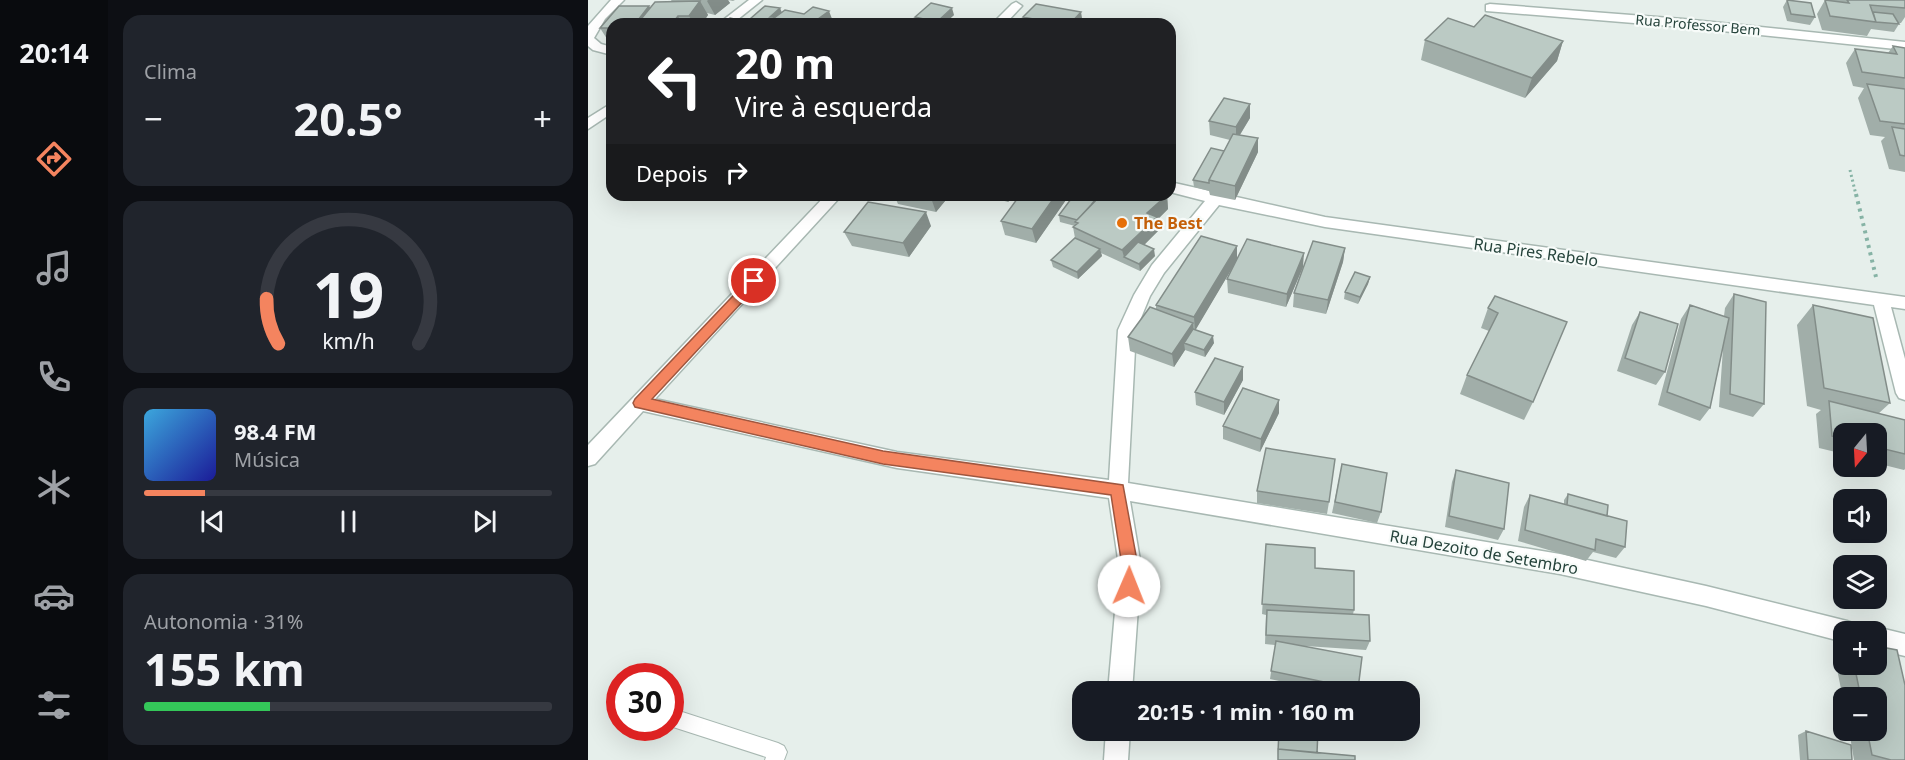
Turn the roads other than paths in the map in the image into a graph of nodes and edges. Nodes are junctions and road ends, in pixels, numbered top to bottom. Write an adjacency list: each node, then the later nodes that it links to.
1 (618, 0): 7 (street)
2 (756, 0): 5 (street)
3 (1016, 6): 6 (street)
4 (1490, 8): 8 (street, Rua Professor Bem)
5 (732, 18)
6 (1004, 18)
7 (588, 38): 9 (street)
8 (1905, 46)
9 (606, 49)
10 (606, 111): 11 (street)
11 (589, 122)
12 (1176, 189): 13 (street, Rua Pires Rebelo)
13 (1215, 199): 15 (street, Rua Pires Rebelo); 20 (street)
14 (829, 201): 18 (street)
15 (1881, 300): 16 (street, Rua Pires Rebelo); 17 (street)
16 (1905, 303)
17 (1905, 393)
18 (640, 403): 19 (street); 20 (street, Rua Dezoito de Setembro)
19 (588, 458)
20 (1118, 490): 21 (street, Rua Dezoito de Setembro); 24 (street)
21 (1833, 628)
22 (1887, 641): 23 (street)
23 (1905, 645)
24 (1121, 681)
25 (684, 722): 27 (lane)
26 (1117, 741): 28 (street)
27 (774, 760)
28 (1116, 760)

